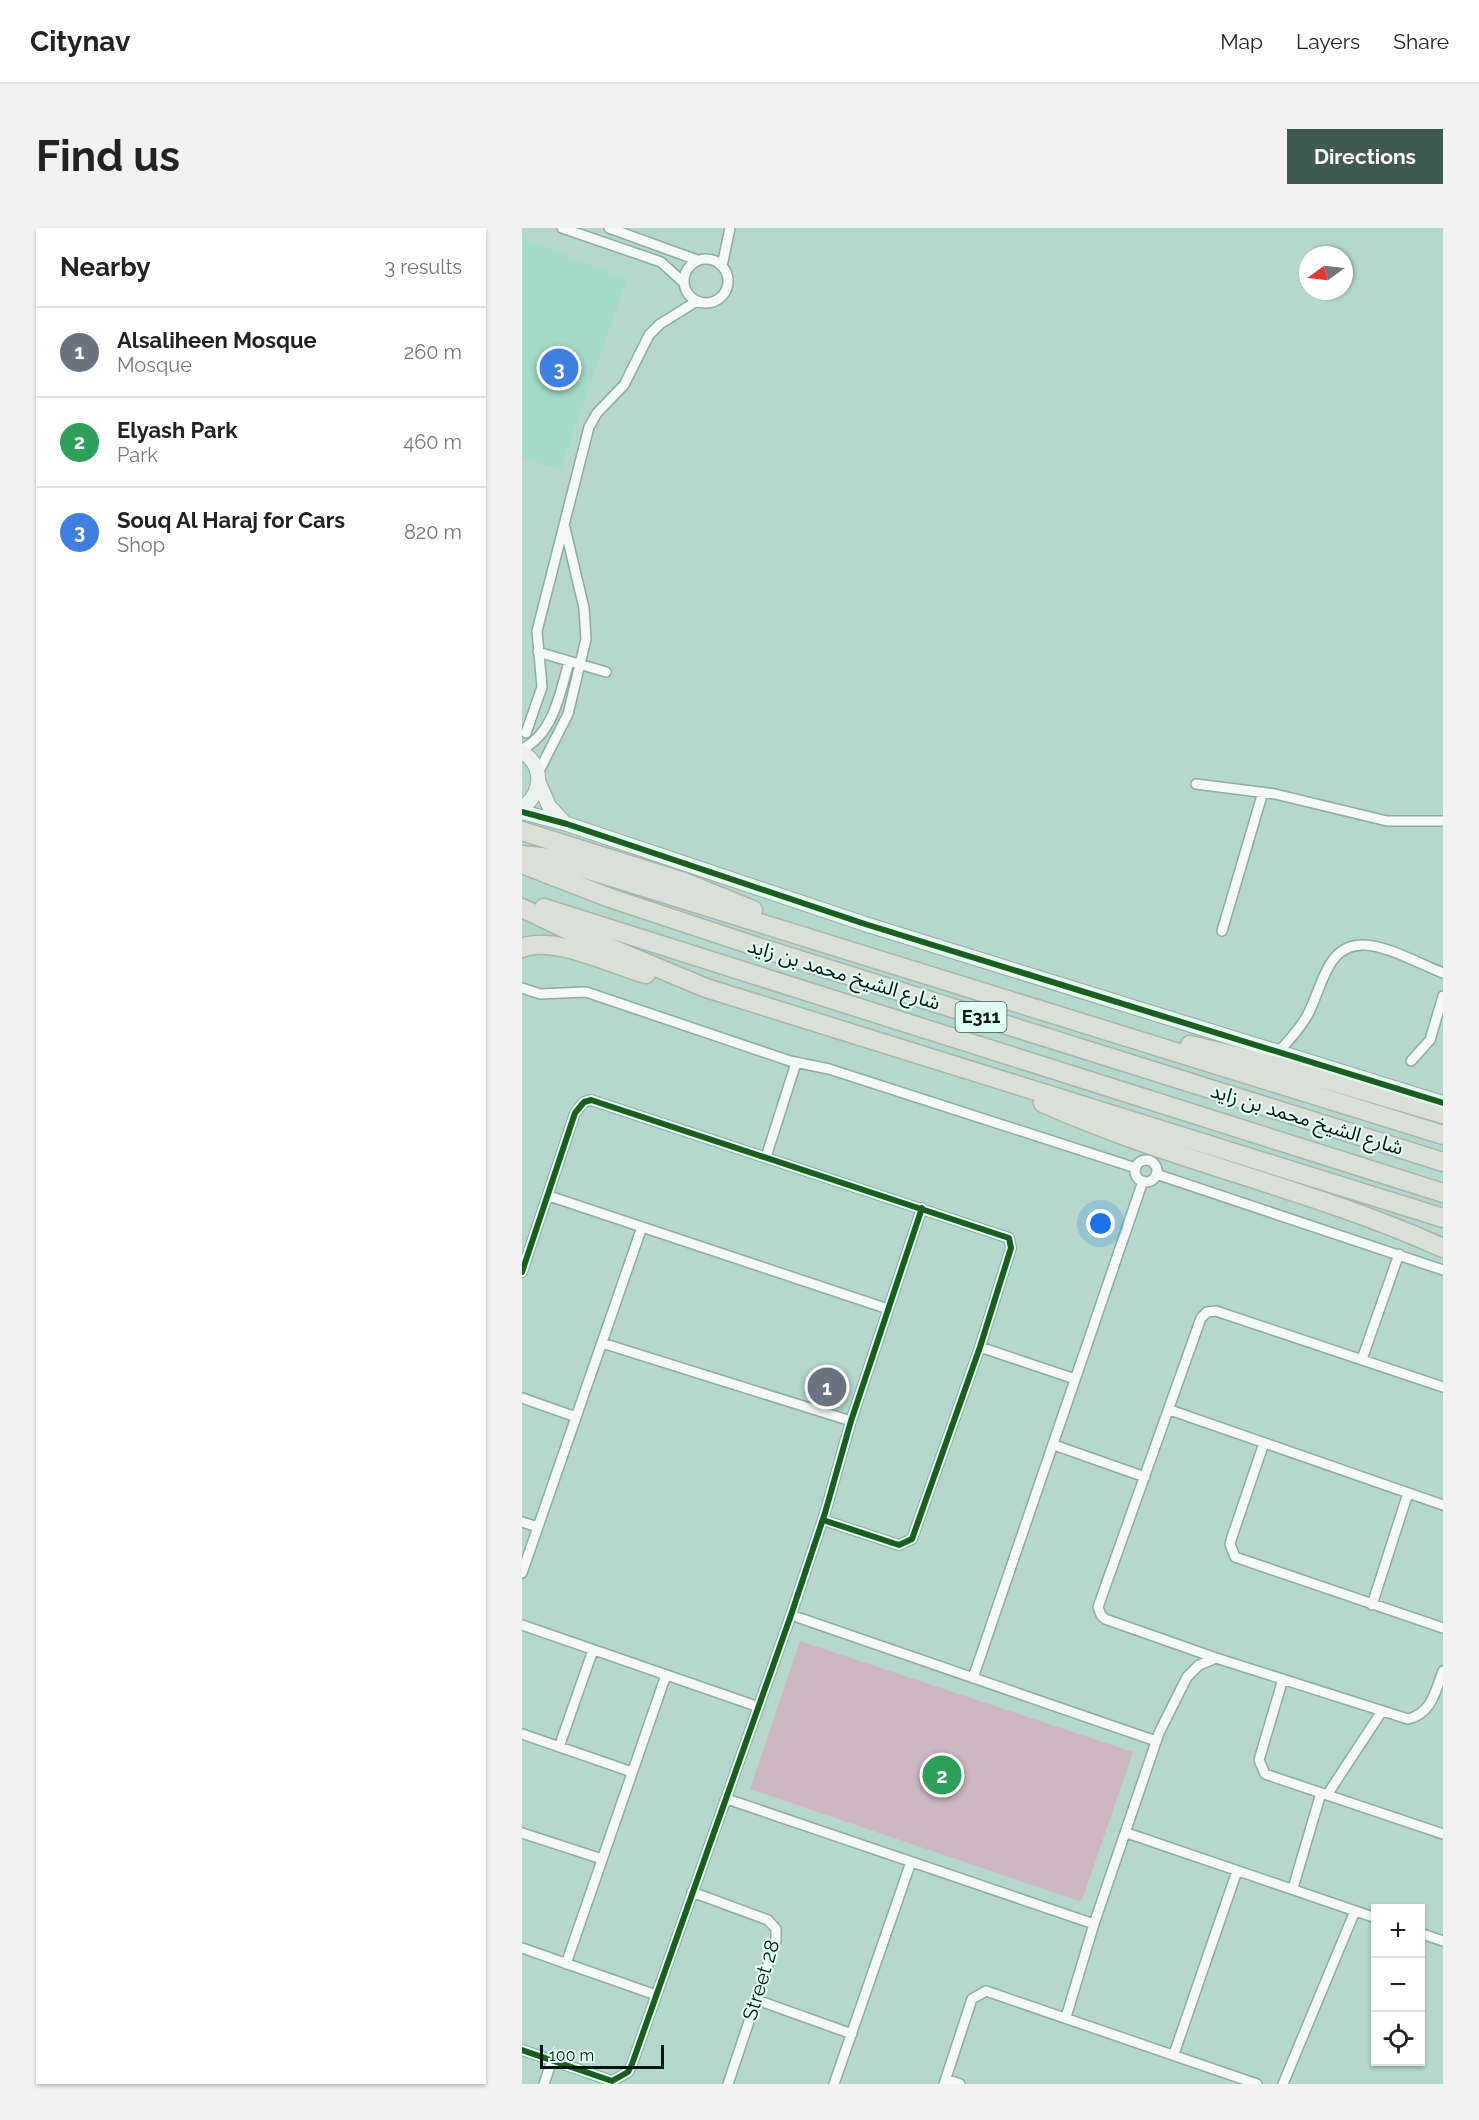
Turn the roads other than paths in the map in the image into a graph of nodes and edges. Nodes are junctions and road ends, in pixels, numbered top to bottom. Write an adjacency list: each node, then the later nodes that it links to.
1 (562, 228): 6 (street)
2 (609, 228): 4 (street)
3 (730, 228): 5 (street)
4 (697, 260): 5 (street); 6 (street)
5 (722, 266): 7 (street)
6 (683, 282): 7 (street)
7 (697, 301): 8 (street)
8 (564, 525): 9 (street); 11 (street)
9 (538, 652): 10 (street); 13 (street)
10 (569, 662): 11 (street); 14 (street)
11 (580, 665): 12 (street); 15 (street)
12 (606, 672)
13 (526, 733)
14 (522, 750): 15 (street)
15 (539, 778): 18 (street); 20 (street)
16 (1196, 784): 17 (street)
17 (1263, 792): 19 (street); 26 (street)
18 (522, 810): 20 (street)
19 (1443, 821)
20 (567, 824): 34 (street)
21 (522, 831): 27 (highway)
22 (522, 855): 27 (highway)
23 (522, 864): 42 (highway, شارع الشيخ محمد بن زايد / E311)
24 (522, 902): 47 (highway, شارع الشيخ محمد بن زايد / E311)
25 (522, 908): 31 (highway)
26 (1222, 931)
27 (808, 937): 33 (highway)
28 (522, 948): 31 (highway)
29 (1443, 973): 34 (street)
30 (522, 988): 36 (street)
31 (706, 988): 37 (highway)
32 (1443, 996): 35 (street)
33 (1103, 1028): 39 (highway); 40 (highway)
34 (1278, 1052): 38 (street)
35 (1411, 1061)
36 (796, 1063): 41 (street); 43 (street)
37 (1004, 1082): 46 (highway); 53 (highway)
38 (1443, 1103)
39 (1443, 1114)
40 (1443, 1135)
41 (766, 1157): 48 (street); 49 (street)
42 (1443, 1162)
43 (1136, 1168): 44 (street); 45 (street)
44 (1156, 1174): 45 (street); 54 (street)
45 (1143, 1181): 61 (street)
46 (1360, 1193): 50 (highway); 52 (highway)
47 (1443, 1193)
48 (549, 1196): 51 (street); 56 (street)
49 (922, 1208): 57 (street); 59 (street)
50 (1443, 1218)
51 (642, 1227): 57 (street); 58 (street)
52 (1443, 1230)
53 (1443, 1248)
54 (1399, 1254): 55 (street); 60 (street)
55 (1443, 1270)
56 (522, 1272)
57 (888, 1309): 66 (street)
58 (602, 1343): 65 (street); 66 (street)
59 (980, 1347): 61 (street); 72 (street)
60 (1362, 1359): 62 (street); 64 (street)
61 (1075, 1380): 68 (street)
62 (1443, 1387)
63 (522, 1398): 65 (street)
64 (1170, 1410): 67 (street); 69 (street)
65 (576, 1416): 74 (street)
66 (851, 1421): 72 (street)
67 (1264, 1443): 70 (street); 76 (street)
68 (1054, 1445): 69 (street); 84 (street)
69 (1145, 1477): 81 (street)
70 (1408, 1493): 71 (street); 76 (street)
71 (1443, 1505)
72 (823, 1520): 77 (street)
73 (522, 1522): 74 (street)
74 (538, 1527): 75 (street)
75 (522, 1573)
76 (1371, 1605): 79 (street)
77 (791, 1615): 84 (street); 86 (street)
78 (522, 1625): 80 (street)
79 (1443, 1628)
80 (594, 1650): 83 (street); 90 (street)
81 (1216, 1658): 85 (street); 89 (street)
82 (1443, 1671): 87 (street)
83 (666, 1675): 86 (street); 91 (street)
84 (973, 1678): 89 (street)
85 (1283, 1679): 87 (street); 92 (street)
86 (759, 1707): 93 (street)
87 (1382, 1711): 92 (street)
88 (522, 1734): 90 (street)
89 (1156, 1741): 94 (street)
90 (559, 1747): 91 (street)
91 (632, 1772): 97 (street)
92 (1324, 1794): 95 (street); 100 (street)
93 (727, 1799): 98 (street); 101 (street)
94 (1127, 1833): 99 (street); 104 (street)
95 (1443, 1834)
96 (523, 1836): 97 (street)
97 (602, 1859): 108 (street)
98 (911, 1862): 104 (street); 112 (street)
99 (1237, 1871): 100 (street); 114 (street)
100 (1293, 1888): 102 (street)
101 (692, 1892): 109 (street); 110 (street, Street 28)
102 (1355, 1911): 103 (street); 122 (street)
103 (1371, 1916)
104 (1094, 1924): 111 (street)
105 (1425, 1935): 106 (street)
106 (1443, 1941)
107 (522, 1948): 108 (street)
108 (566, 1964): 109 (street)
109 (656, 1995): 115 (street)
110 (757, 2000): 112 (street); 118 (street, Street 28)
111 (1066, 2017): 114 (street); 116 (street)
112 (852, 2034): 119 (street)
113 (522, 2050): 115 (street)
114 (1174, 2054): 121 (street)
115 (552, 2060): 117 (street)
116 (945, 2082): 120 (street)
117 (544, 2084)
118 (728, 2084)
119 (834, 2084)
120 (960, 2084)
121 (1257, 2084)
122 (1283, 2084)

